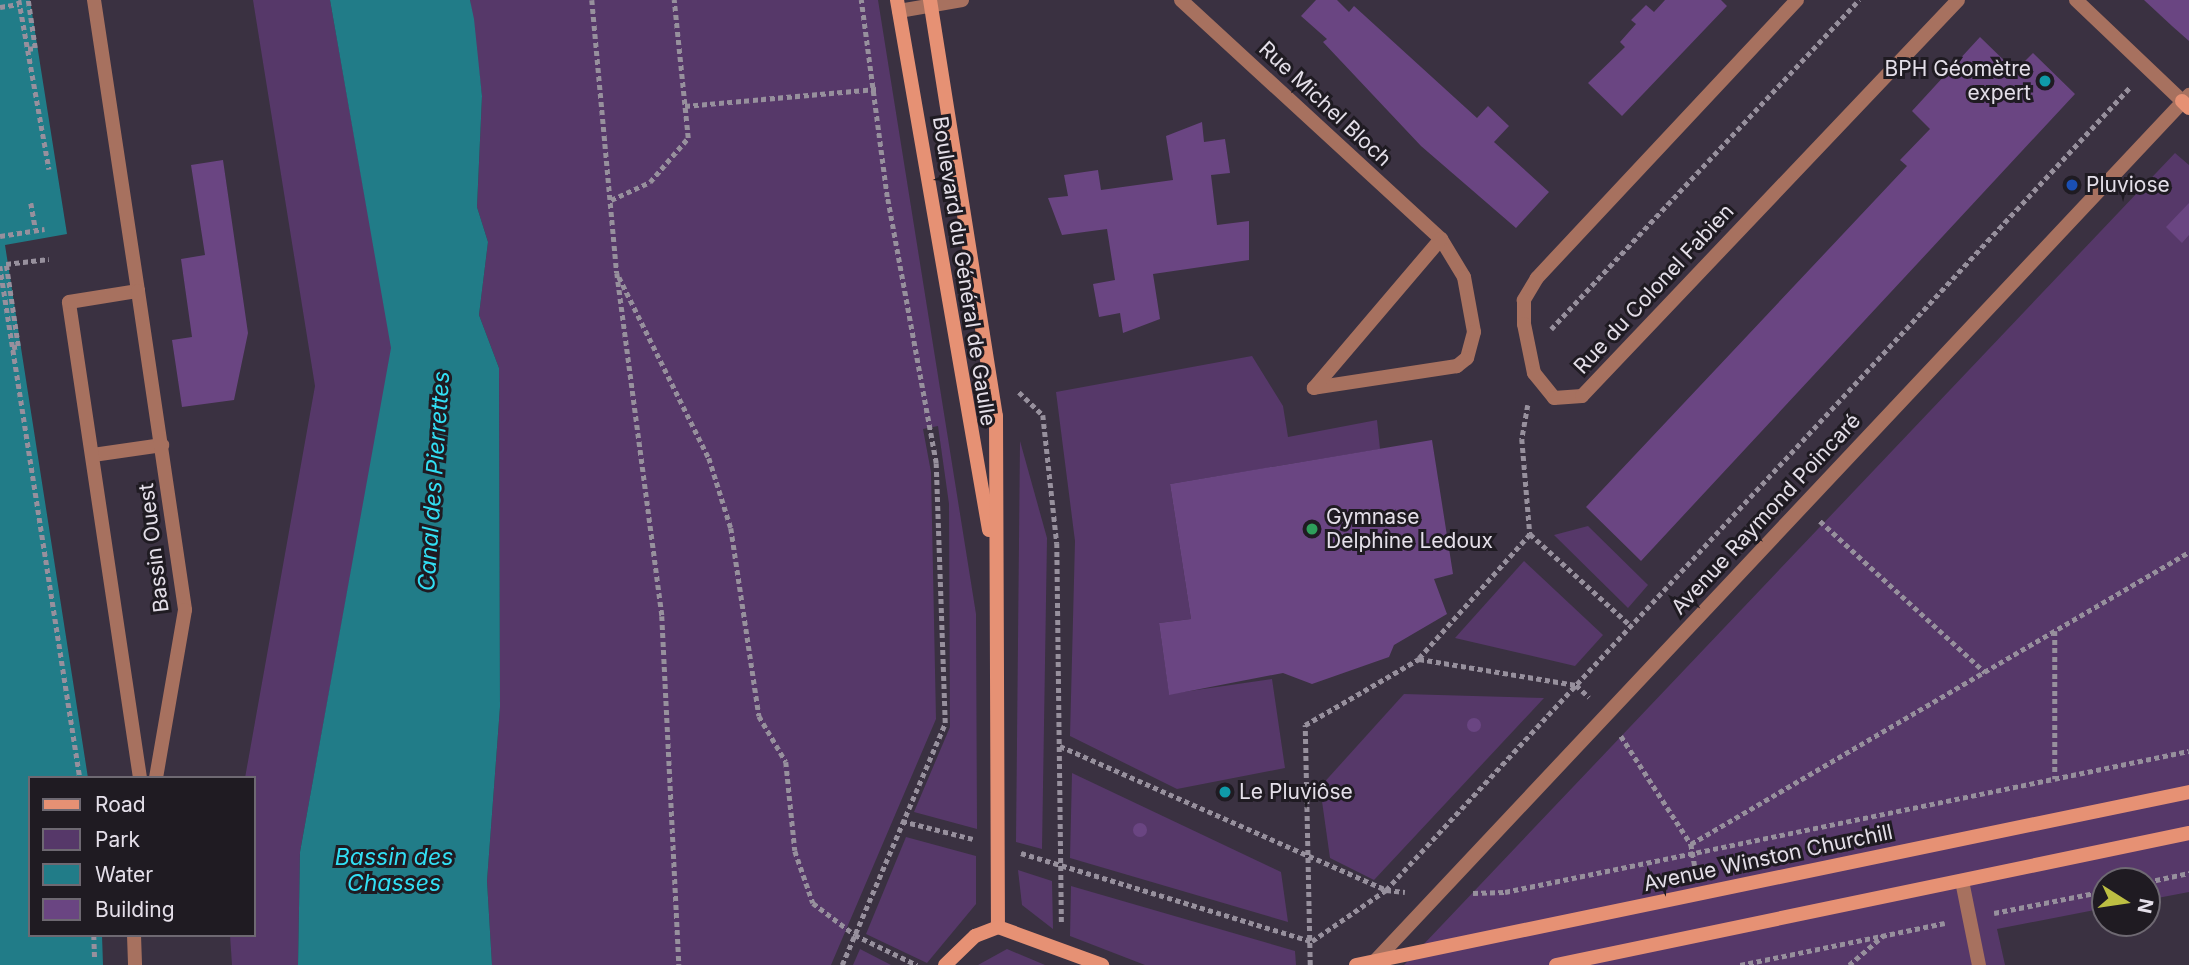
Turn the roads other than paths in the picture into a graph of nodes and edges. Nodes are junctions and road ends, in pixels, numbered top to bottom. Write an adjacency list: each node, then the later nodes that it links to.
1 (94, 0): 11 (street)
2 (962, 0): 7 (street)
3 (1181, 0): 10 (street, Rue Michel Bloch)
4 (1797, 0): 5 (street, Rue du Colonel Fabien)
5 (1958, 0)
6 (2076, 0): 9 (street)
7 (930, 3): 8 (street); 14 (street, Boulevard du Général de Gaulle)
8 (898, 5): 14 (street, Boulevard du Général de Gaulle)
9 (2187, 101): 22 (street, Avenue Raymond Poincaré)
10 (1441, 239): 10 (street, Rue Michel Bloch)
11 (138, 291): 12 (street, Bassin Ouest); 13 (street, Bassin Ouest)
12 (162, 445): 13 (street); 16 (street, Bassin Ouest)
13 (93, 455): 15 (street, Bassin Ouest)
14 (993, 548): 20 (street, Boulevard du Général de Gaulle)
15 (140, 776)
16 (156, 776)
17 (2189, 792): 22 (street, Avenue Winston Churchill)
18 (2189, 833): 19 (street)
19 (1962, 881): 27 (street); 28 (street)
20 (998, 927): 24 (street); 25 (street)
21 (134, 937): 23 (street)
22 (1375, 961): 26 (street, Avenue Winston Churchill)
23 (135, 965)
24 (945, 965)
25 (1102, 965)
26 (1356, 965)
27 (1556, 965)
28 (1979, 965)

